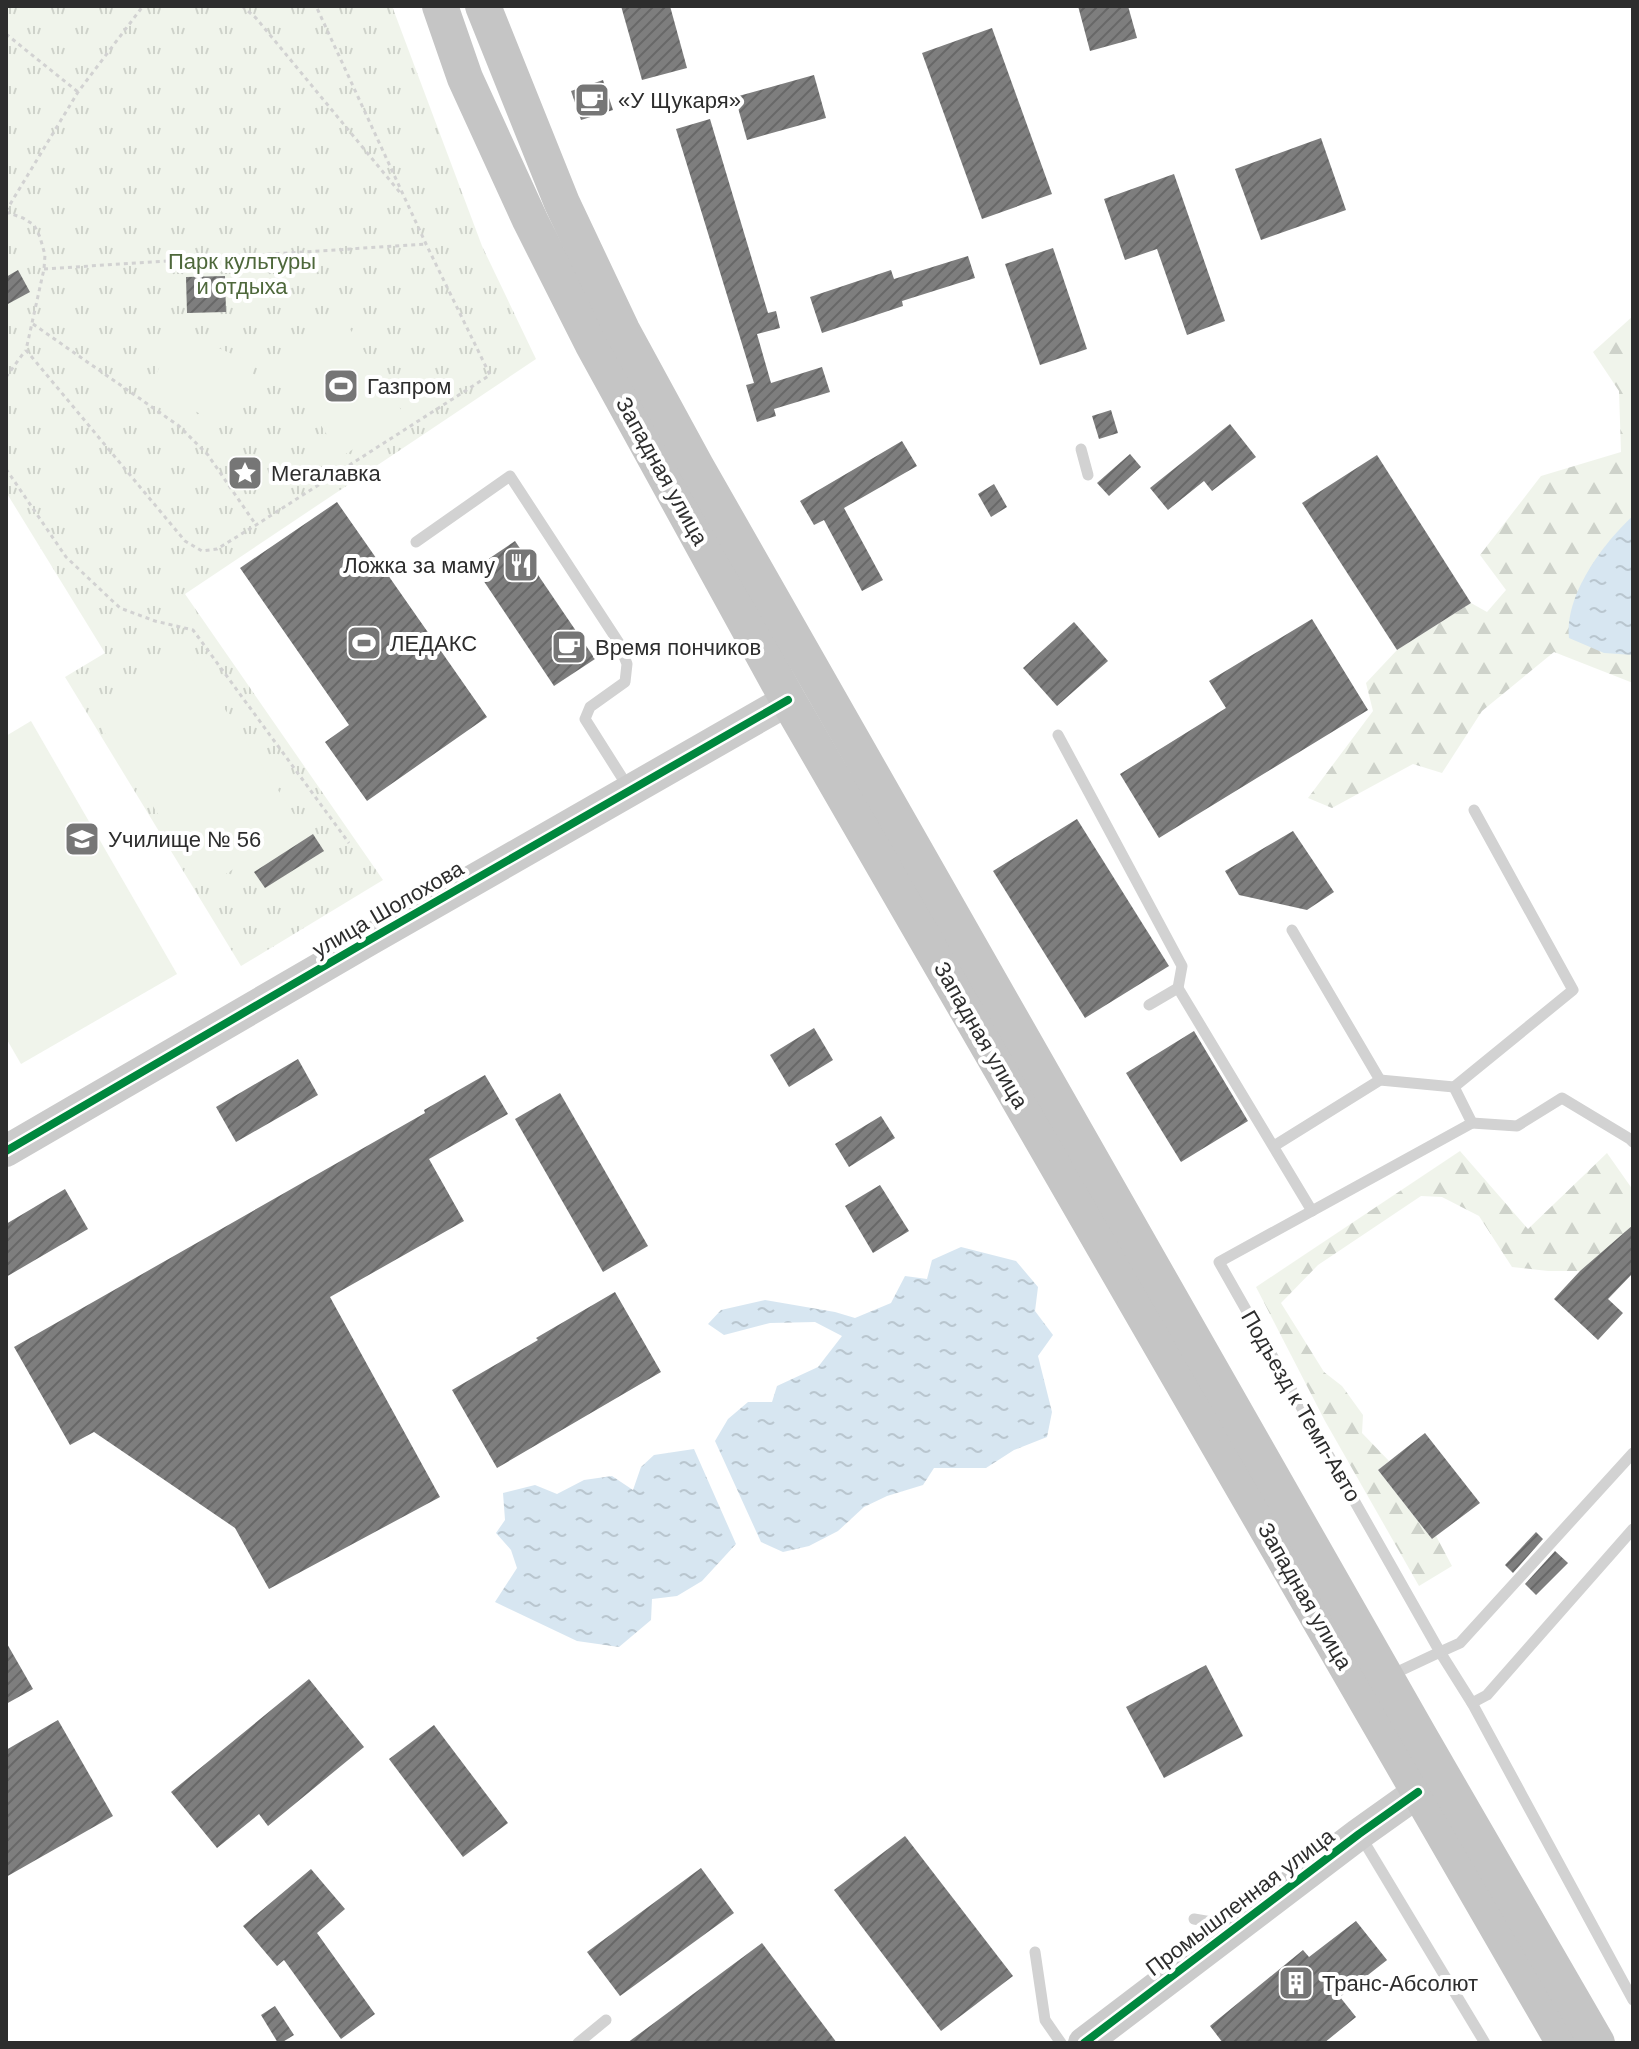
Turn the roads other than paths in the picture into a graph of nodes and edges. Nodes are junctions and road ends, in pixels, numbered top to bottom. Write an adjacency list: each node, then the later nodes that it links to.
1 (440, 6): 6 (main road, Западная улица)
2 (483, 6): 23 (main road, Западная улица)
3 (1081, 449): 4 (lane)
4 (1088, 475)
5 (416, 542): 8 (lane)
6 (788, 700): 8 (street, улица Шолохова); 25 (main road, Западная улица)
7 (1058, 735): 11 (lane)
8 (631, 790): 18 (street, улица Шолохова)
9 (1474, 810): 14 (lane)
10 (1292, 930): 13 (lane)
11 (1178, 988): 12 (lane); 17 (lane)
12 (1149, 1005)
13 (1380, 1080): 14 (lane); 17 (lane)
14 (1454, 1087): 15 (lane)
15 (1472, 1123): 16 (lane); 19 (lane, Подъезд к Темп-Авто)
16 (1633, 1142)
17 (1274, 1146): 19 (lane)
18 (6, 1151)
19 (1312, 1211): 22 (lane, Подъезд к Темп-Авто)
20 (1633, 1453): 22 (lane)
21 (1633, 1529): 24 (lane)
22 (1440, 1652): 23 (lane); 24 (lane)
23 (1387, 1677): 37 (main road, Западная улица)
24 (1472, 1703): 30 (lane)
25 (1418, 1792): 26 (street, Промышленная улица); 36 (main road, Западная улица)
26 (1359, 1834): 28 (street, Промышленная улица); 35 (lane)
27 (1194, 1919): 28 (lane)
28 (1237, 1926): 34 (street, Промышленная улица)
29 (1035, 1952): 33 (lane)
30 (1633, 2000)
31 (606, 2020): 32 (lane)
32 (578, 2043)
33 (1061, 2043)
34 (1084, 2043)
35 (1485, 2043)
36 (1564, 2043)
37 (1597, 2043)

